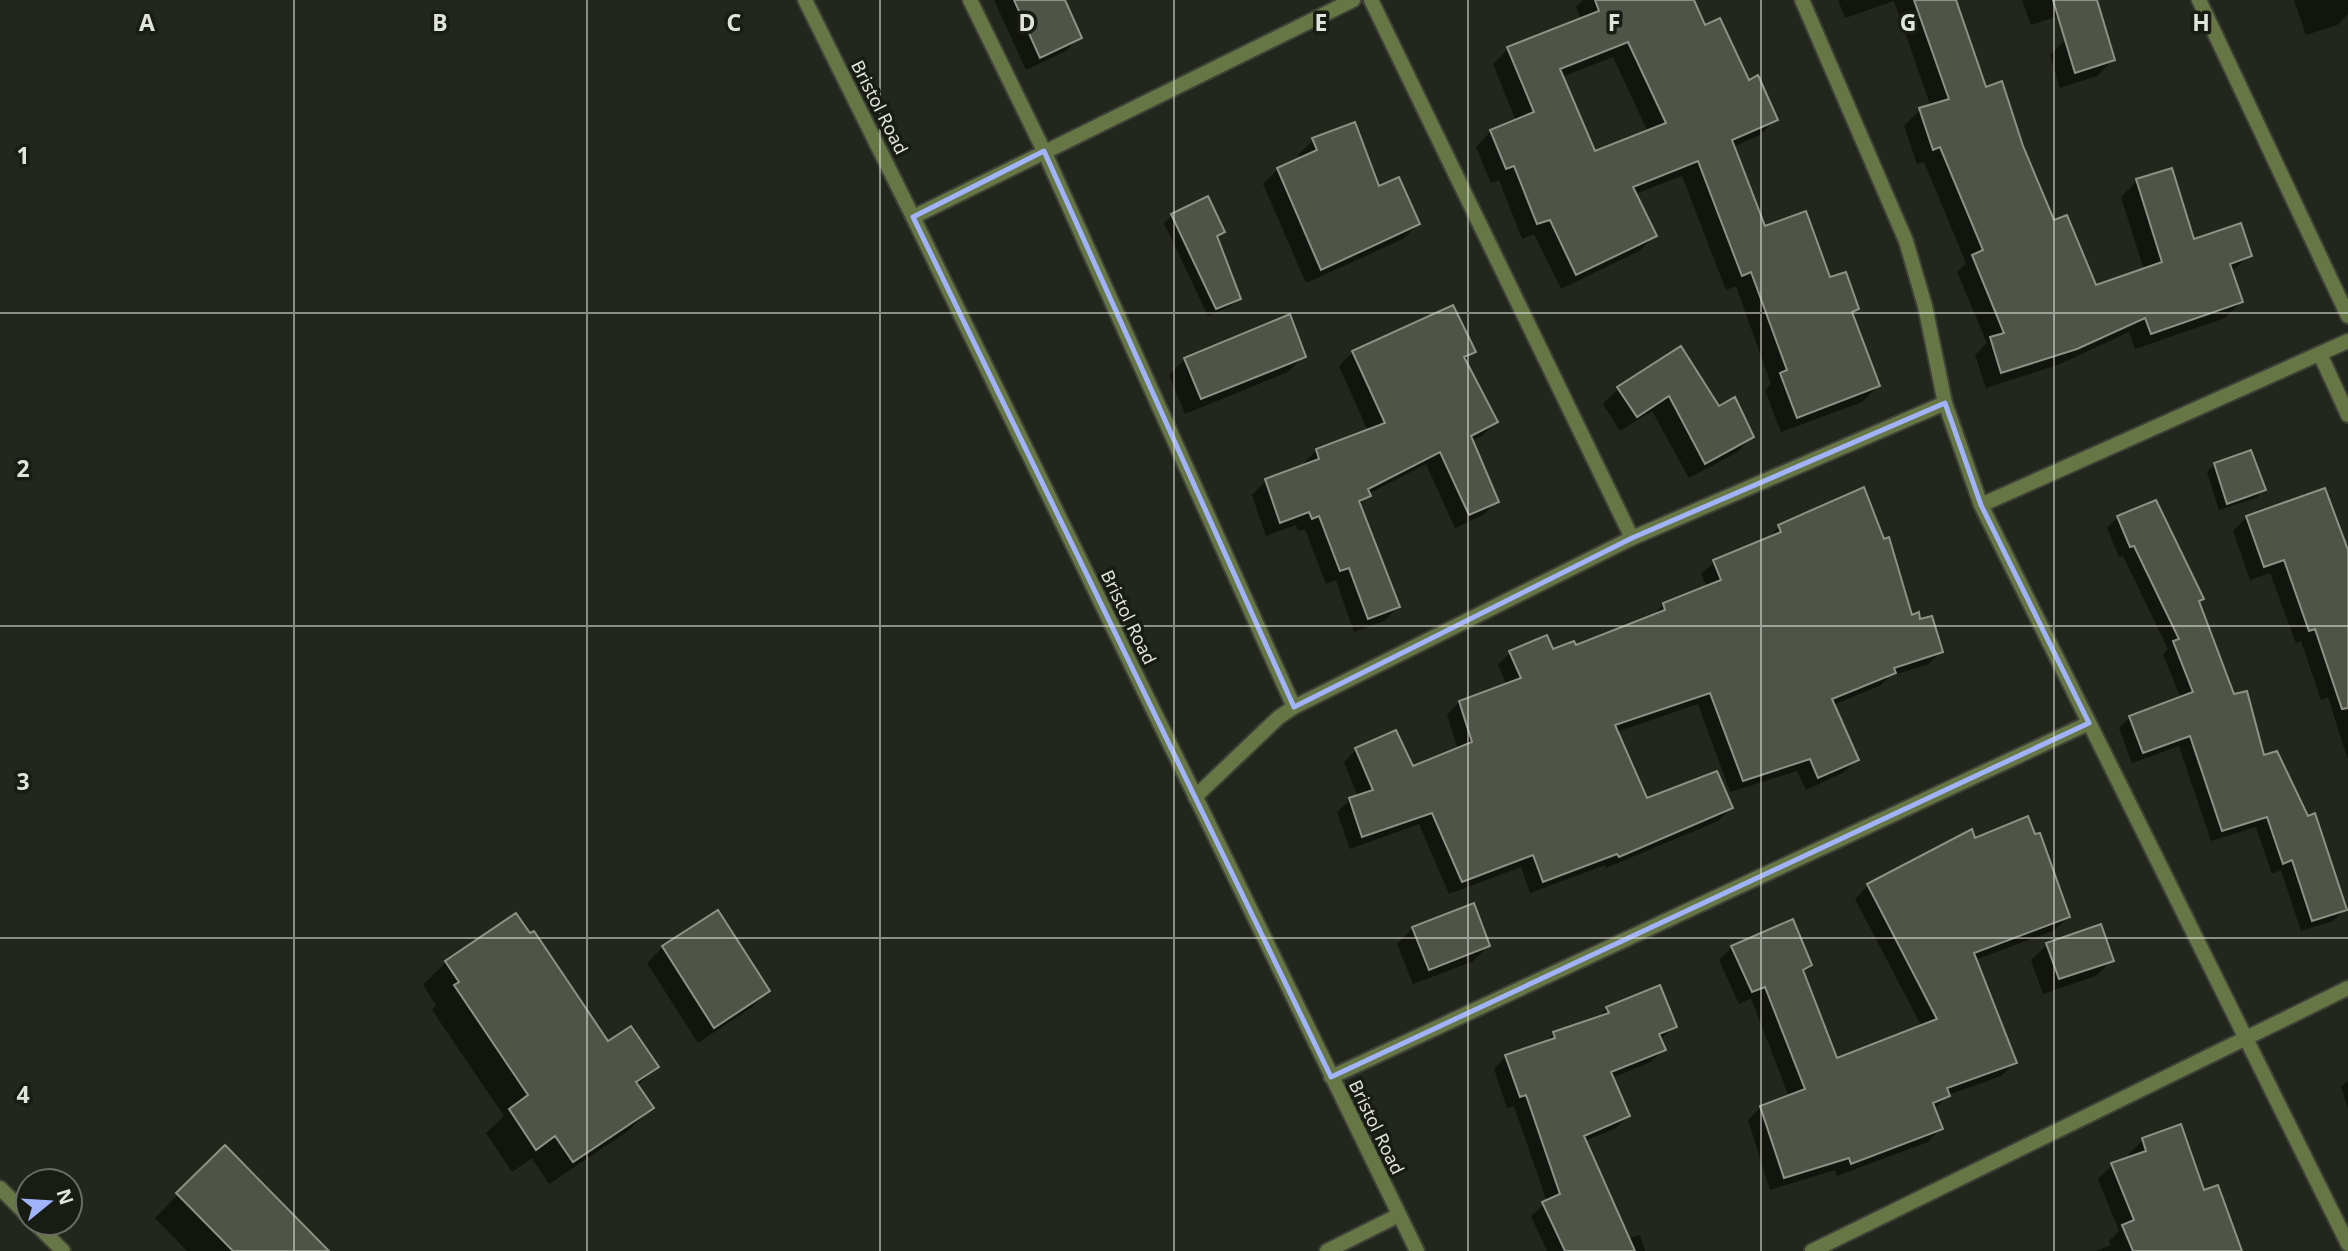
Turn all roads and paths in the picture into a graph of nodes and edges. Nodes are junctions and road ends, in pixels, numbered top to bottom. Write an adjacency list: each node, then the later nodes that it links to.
1 (805, 0): 8 (street, Bristol Road)
2 (970, 0): 7 (street)
3 (1353, 0): 7 (street)
4 (1371, 0): 15 (street)
5 (1802, 0): 12 (street)
6 (2199, 0): 9 (street)
7 (1044, 151): 8 (street); 16 (street)
8 (913, 217): 18 (street, Bristol Road)
9 (2348, 316)
10 (2348, 341): 11 (street)
11 (2320, 354): 13 (street); 14 (street)
12 (1945, 403): 14 (street); 15 (street)
13 (2348, 415)
14 (1981, 505): 17 (street)
15 (1632, 538): 16 (street)
16 (1294, 707): 18 (street)
17 (2090, 723): 20 (street); 21 (street)
18 (1195, 797): 21 (street, Bristol Road)
19 (2348, 988): 20 (street)
20 (2246, 1040): 26 (street); 30 (street)
21 (1331, 1077): 24 (street, Bristol Road)
22 (0, 1188): 23 (street)
23 (14, 1202)
24 (1399, 1215): 28 (street); 29 (street, Bristol Road)
25 (49, 1237): 27 (street)
26 (2348, 1244)
27 (63, 1251)
28 (1326, 1251)
29 (1417, 1251)
30 (1812, 1251)

